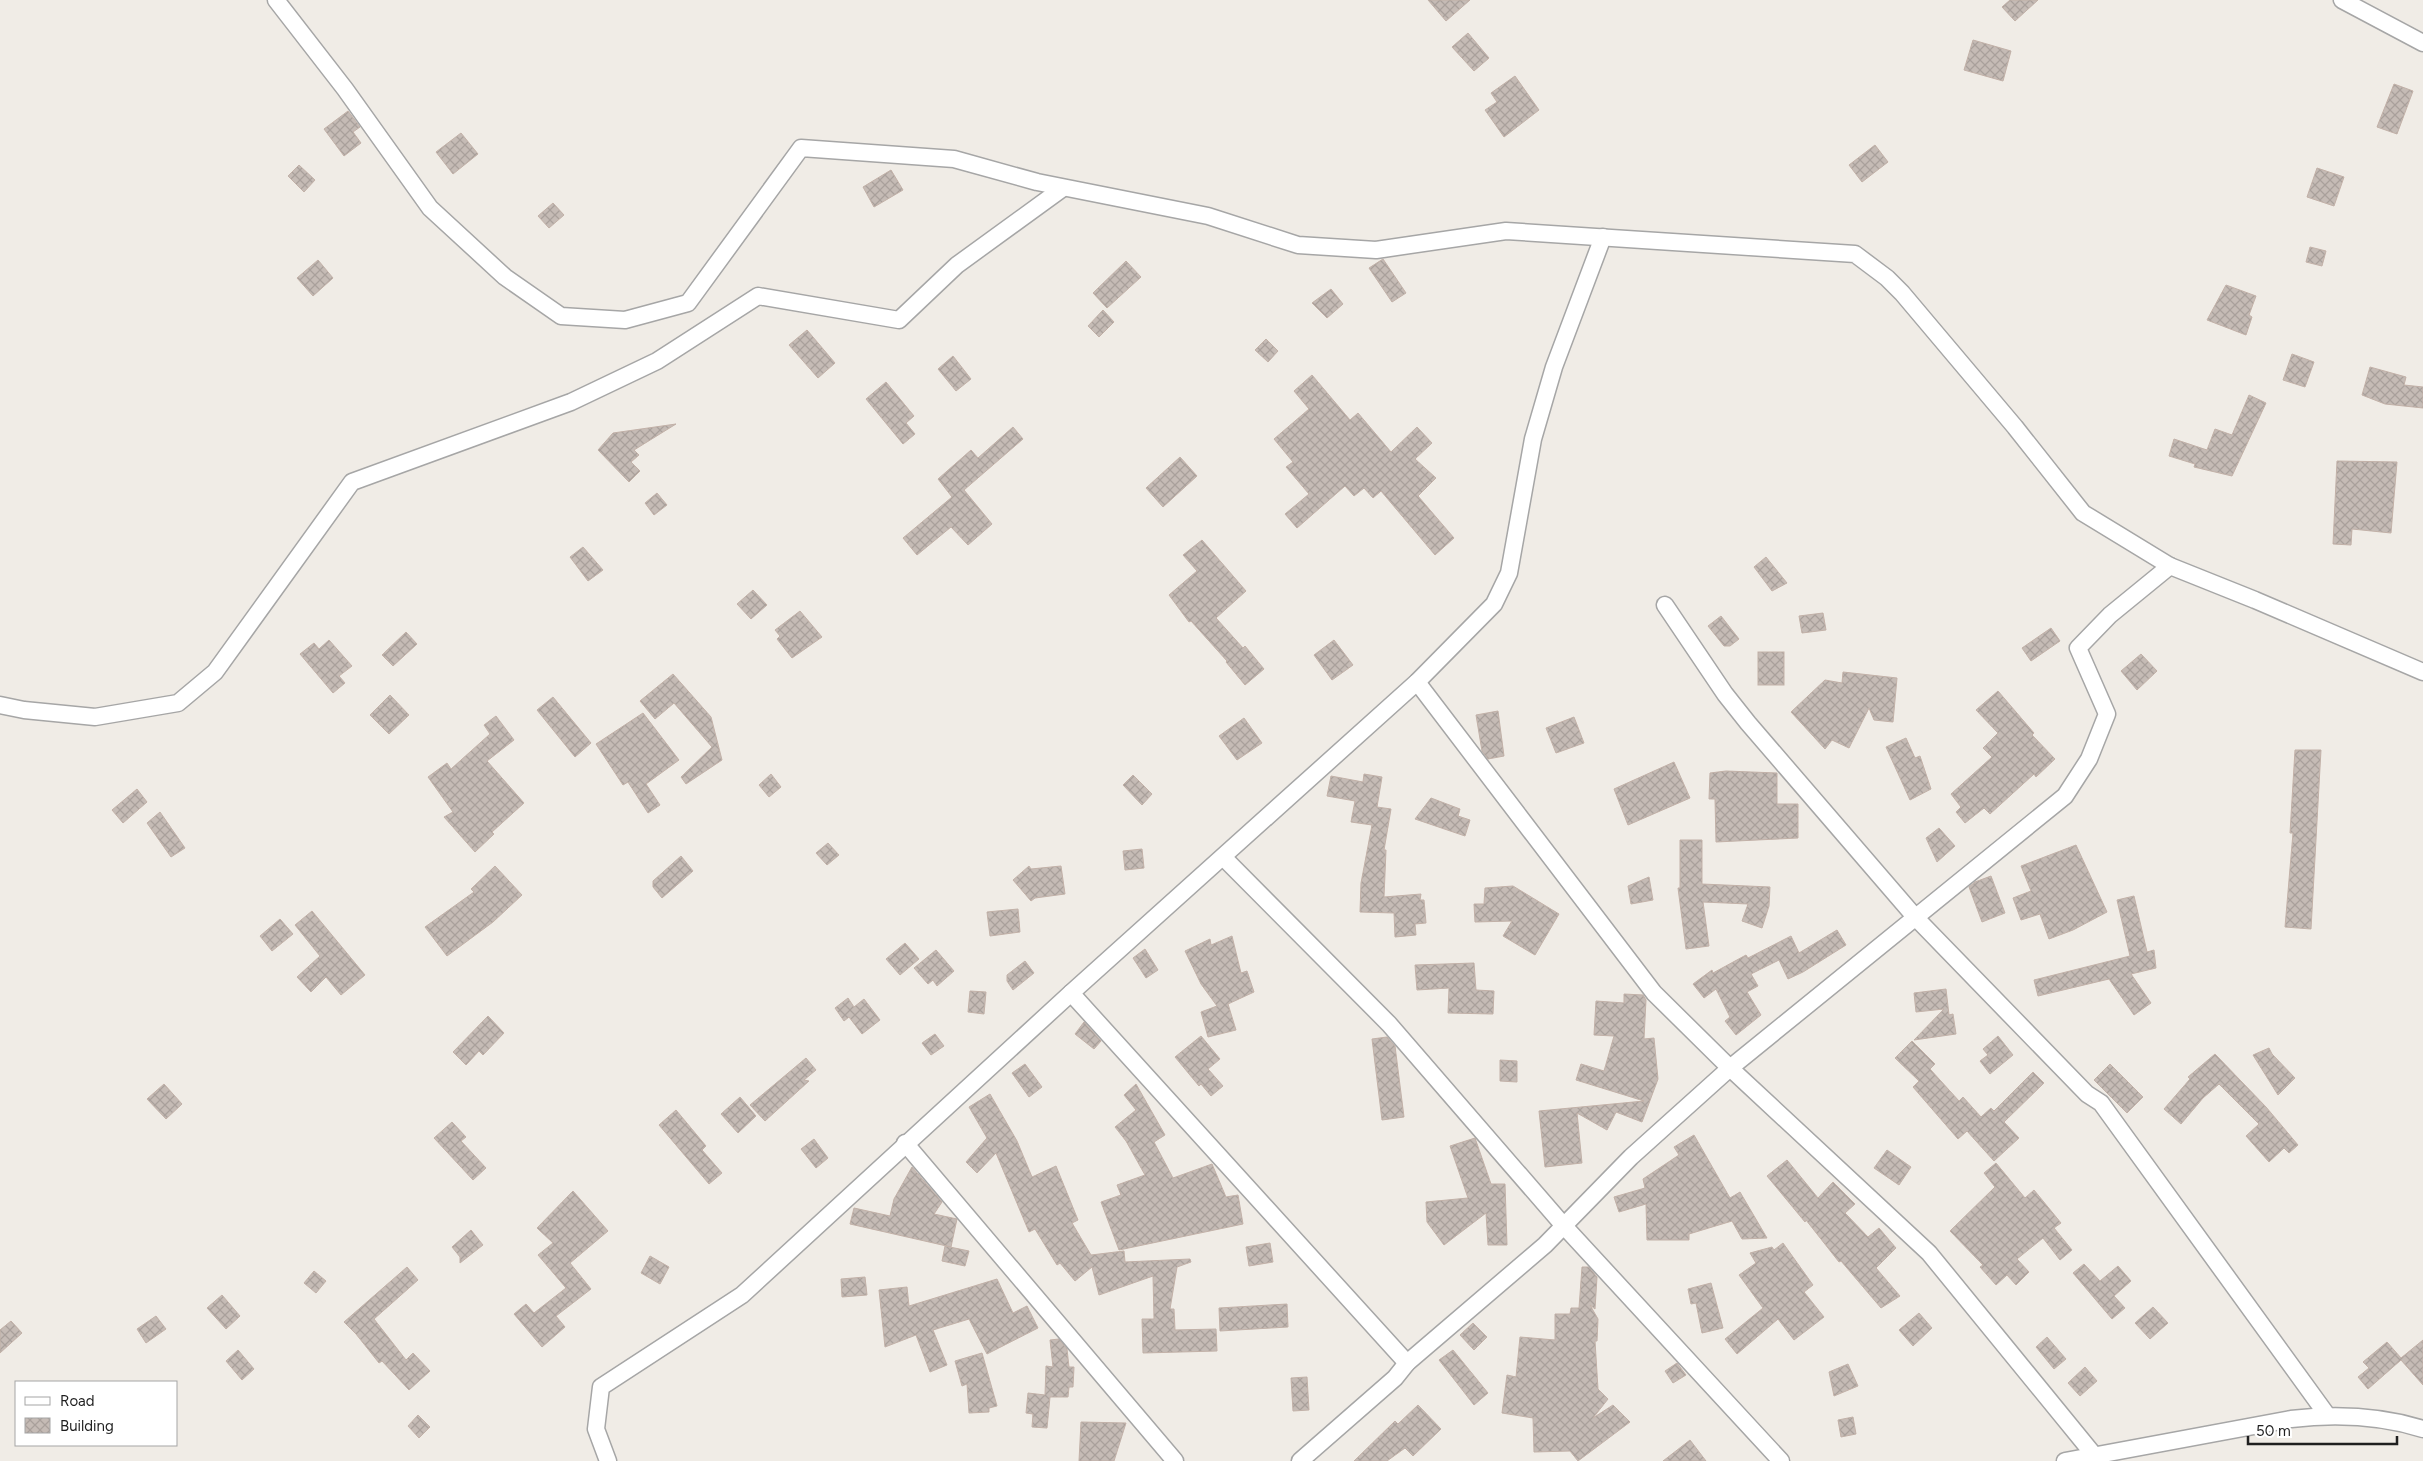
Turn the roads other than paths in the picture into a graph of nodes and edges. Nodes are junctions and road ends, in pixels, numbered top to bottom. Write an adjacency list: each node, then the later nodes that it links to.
1 (276, 0): 4 (street)
2 (2342, 0): 3 (street)
3 (2423, 43)
4 (1063, 188): 5 (street); 10 (street)
5 (1603, 237): 6 (street); 9 (street)
6 (2170, 566): 8 (street); 12 (street)
7 (1665, 605): 12 (street)
8 (2423, 672)
9 (1418, 682): 11 (street); 14 (street)
10 (0, 705)
11 (1223, 857): 13 (street); 16 (street)
12 (1916, 918): 14 (street); 18 (street)
13 (1071, 993): 15 (street); 17 (street)
14 (1730, 1068): 16 (street); 20 (street)
15 (905, 1143): 21 (street); 22 (street)
16 (1564, 1226): 17 (street); 24 (street)
17 (1406, 1363): 23 (street)
18 (2327, 1415): 19 (street); 20 (street)
19 (2423, 1429)
20 (2094, 1455): 25 (street)
21 (608, 1461)
22 (1175, 1461)
23 (1300, 1461)
24 (1781, 1461)
25 (2065, 1461)

